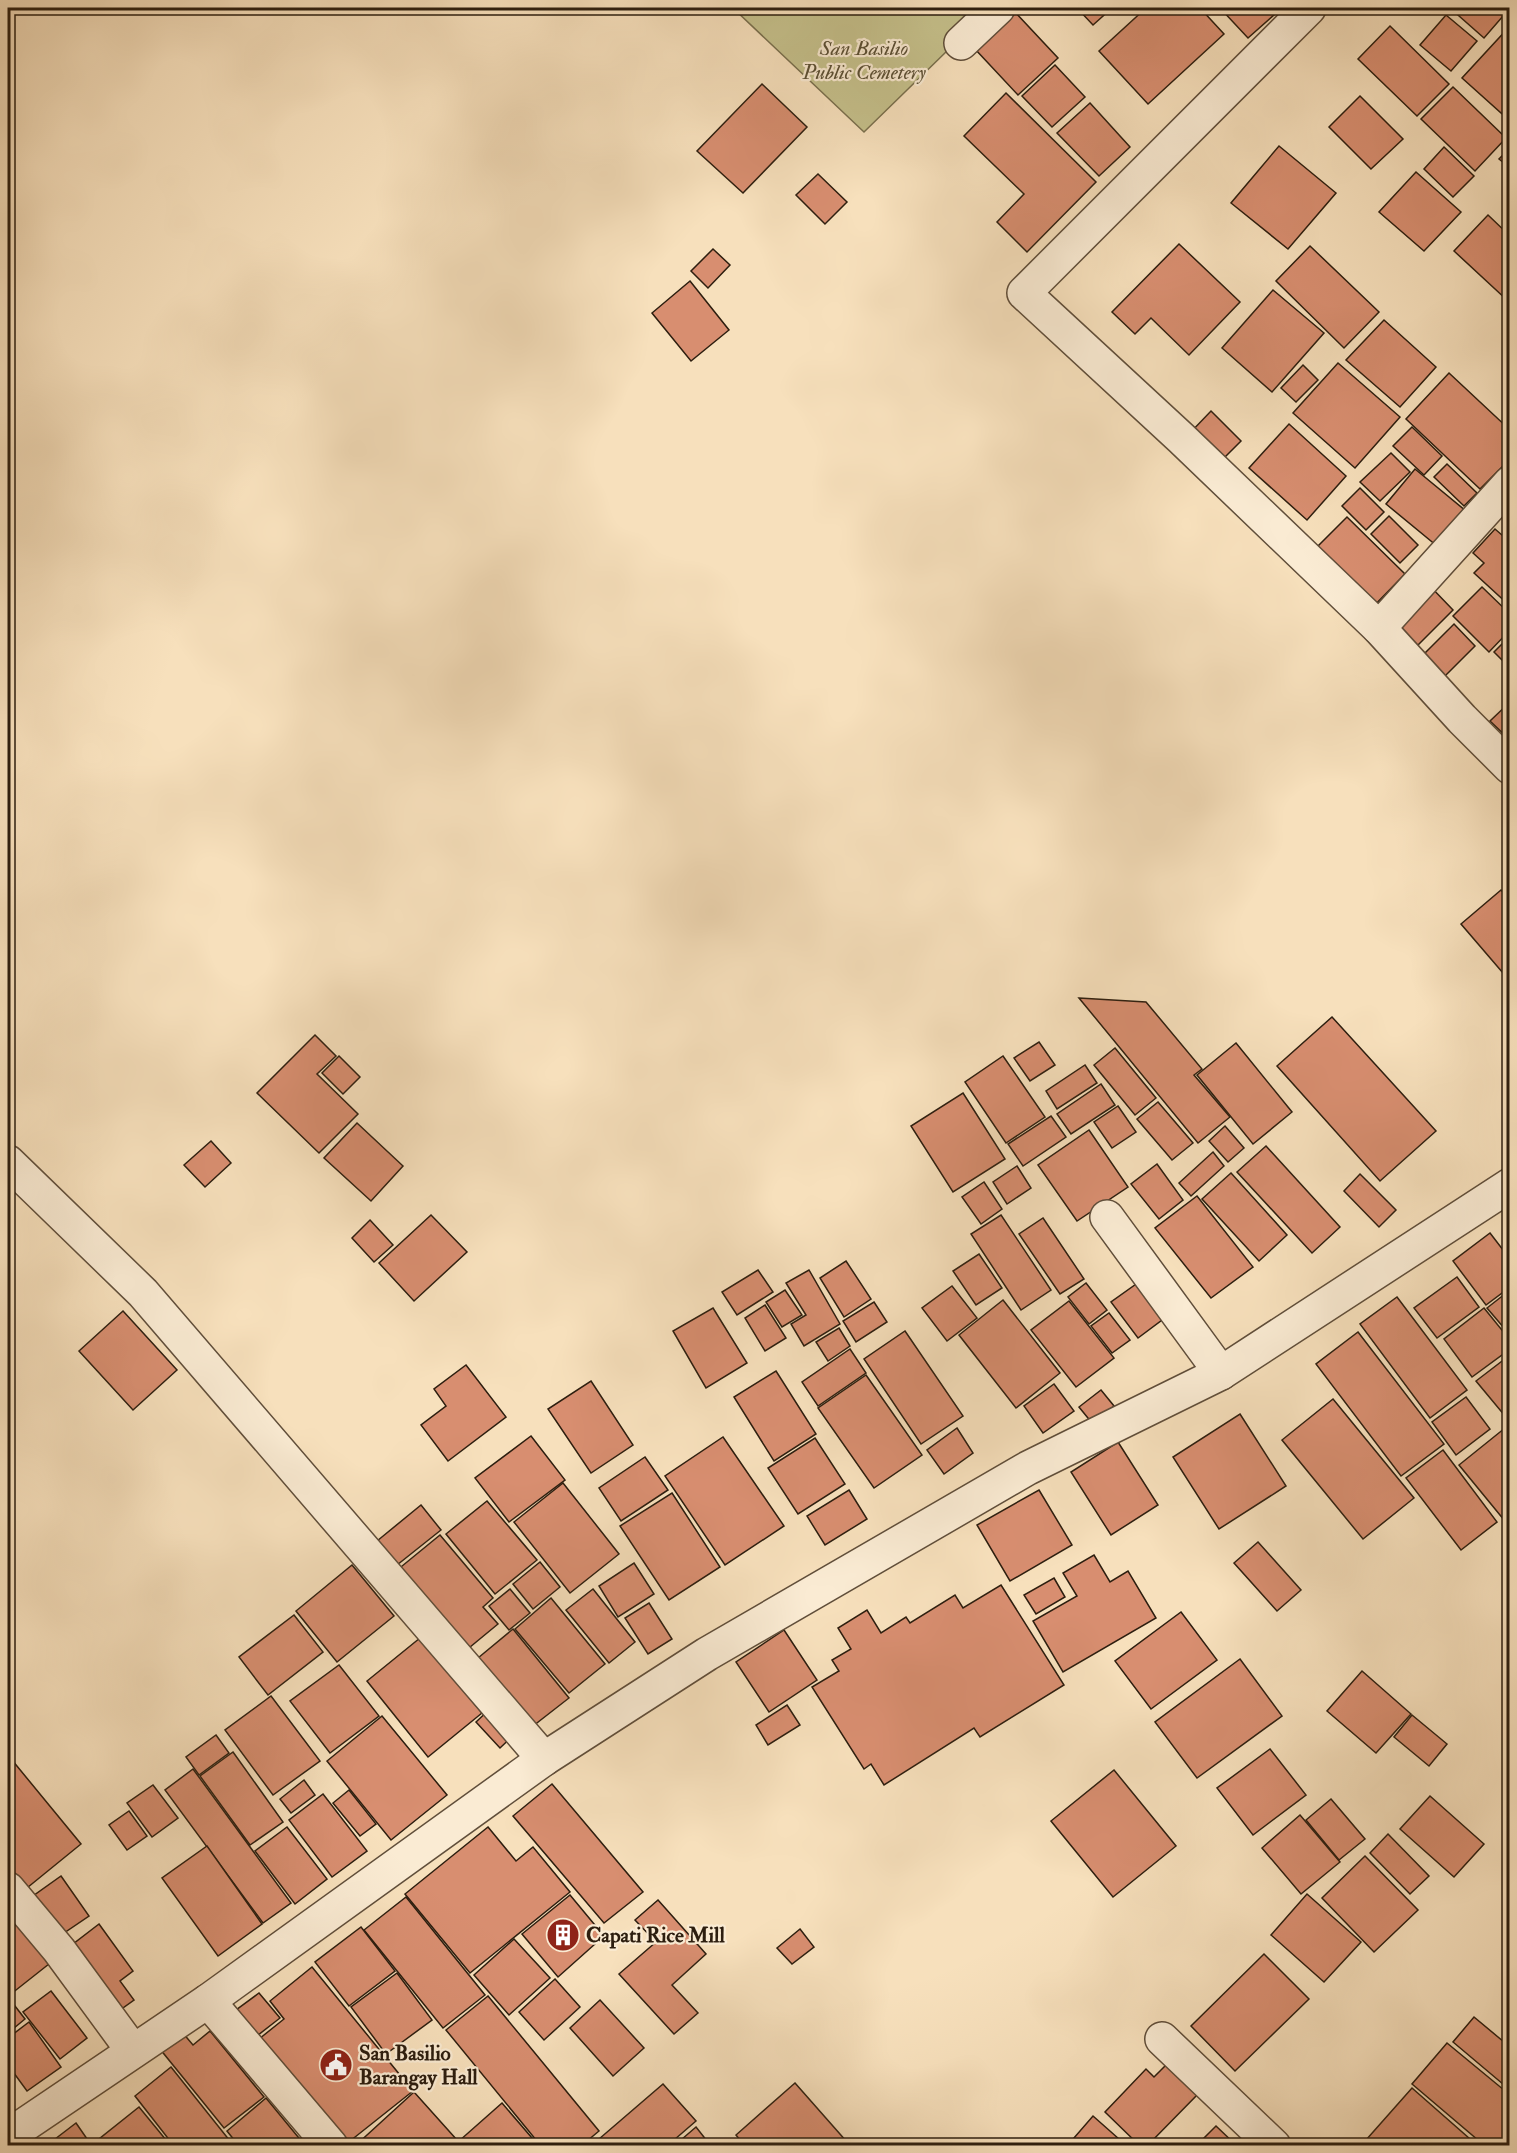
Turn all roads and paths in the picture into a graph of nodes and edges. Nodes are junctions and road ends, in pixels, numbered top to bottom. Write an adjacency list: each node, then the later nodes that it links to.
1 (998, 8): 3 (street)
2 (1309, 8): 5 (street)
3 (961, 43)
4 (1509, 483): 5 (street)
5 (1379, 628): 6 (street)
6 (1509, 767)
7 (8, 1162): 11 (street)
8 (1509, 1185): 10 (street)
9 (1107, 1217): 10 (street)
10 (1221, 1373): 11 (street)
11 (544, 1759): 13 (street)
12 (8, 1889): 15 (street)
13 (208, 2001): 15 (street); 17 (street)
14 (1162, 2039): 18 (street)
15 (133, 2052): 16 (street)
16 (8, 2136)
17 (331, 2145)
18 (1274, 2145)

